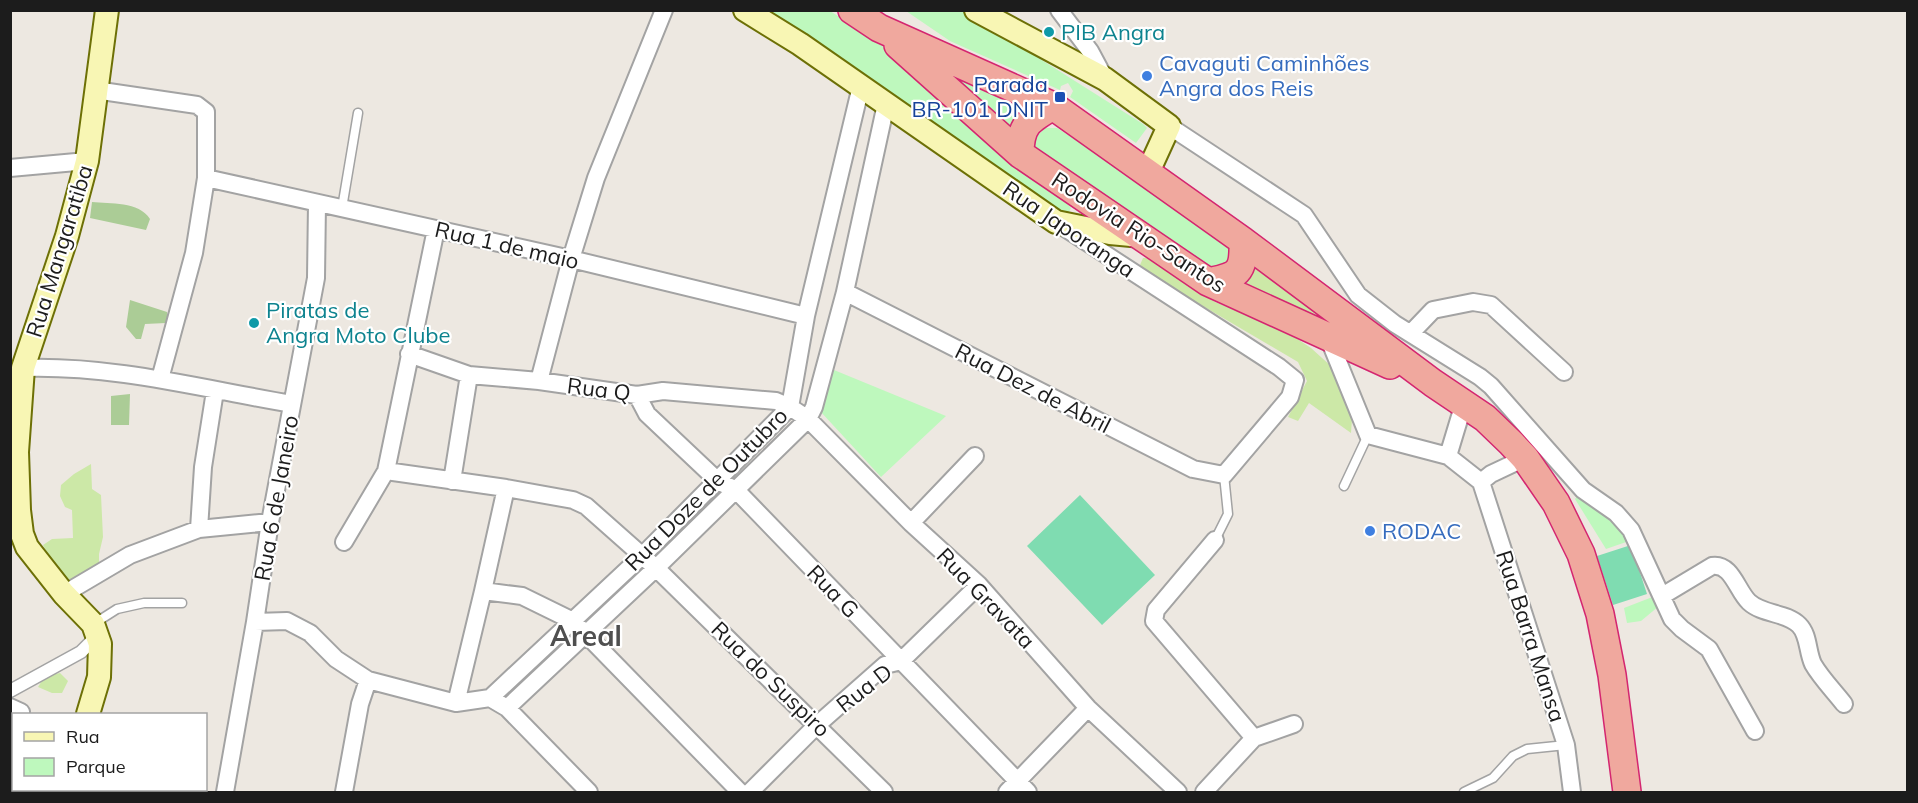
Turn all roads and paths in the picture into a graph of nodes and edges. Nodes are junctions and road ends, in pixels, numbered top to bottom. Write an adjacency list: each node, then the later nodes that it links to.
1 (107, 10): 10 (main road, Rua Mangaratiba)
2 (664, 10): 26 (street)
3 (745, 10): 9 (main road, Rua Japoranga)
4 (852, 10): 7 (highway, Rodovia Rio-Santos)
5 (976, 10): 8 (main road)
6 (1059, 10): 8 (street)
7 (879, 28): 12 (highway, Rodovia Rio-Santos); 15 (highway, Rodovia Rio-Santos)
8 (1105, 79): 14 (main road)
9 (861, 86): 11 (main road, Rua Japoranga); 29 (street, Rua Doze de Outubro)
10 (95, 90): 16 (main road, Rua Mangaratiba); 19 (street)
11 (886, 104): 22 (main road, Rua Japoranga); 28 (street, Rua Doze de Outubro)
12 (1053, 106): 15 (highway); 18 (highway, Rodovia Rio-Santos)
13 (358, 113): 21 (lane)
14 (1169, 126): 18 (main road); 30 (street)
15 (1020, 154): 24 (highway, Rodovia Rio-Santos)
16 (87, 161): 17 (street); 34 (main road, Rua Mangaratiba)
17 (10, 168)
18 (1148, 172): 25 (highway, Rodovia Rio-Santos)
19 (206, 178): 20 (street, Rua 1 de maio); 38 (street)
20 (317, 203): 21 (street, Rua 1 de maio); 44 (street, Rua 6 de Janeiro)
21 (342, 208): 23 (street, Rua 1 de maio)
22 (1056, 222): 24 (main road); 52 (street, Rua Japoranga)
23 (436, 229): 26 (street, Rua 1 de maio); 32 (street)
24 (1142, 236): 27 (highway, Rodovia Rio-Santos)
25 (1243, 241): 27 (highway); 40 (highway, Rodovia Rio-Santos)
26 (570, 259): 29 (street, Rua 1 de maio); 39 (street)
27 (1208, 282): 31 (highway, Rodovia Rio-Santos)
28 (844, 292): 35 (street, Rua Doze de Outubro); 52 (street, Rua Dez de Abril)
29 (806, 316): 33 (street, Rua Doze de Outubro)
30 (1411, 333): 36 (street); 69 (street)
31 (1328, 337): 40 (highway, Rodovia Rio-Santos); 47 (street)
32 (409, 354): 37 (street, Rua Q); 51 (street)
33 (798, 362): 35 (street); 45 (street, Rua Doze de Outubro)
34 (23, 368): 38 (street); 68 (main road, Rua Mangaratiba)
35 (824, 368): 46 (street, Rua Doze de Outubro)
36 (1564, 372)
37 (469, 375): 39 (street, Rua Q); 53 (street)
38 (160, 379): 41 (street)
39 (538, 381): 42 (street, Rua Q)
40 (1433, 383): 43 (highway, Rodovia Rio-Santos)
41 (215, 391): 44 (street); 61 (street)
42 (637, 394): 45 (street, Rua Q); 54 (street, Rua G)
43 (1464, 403): 49 (street); 50 (highway, Rodovia Rio-Santos)
44 (292, 404): 59 (street, Rua 6 de Janeiro)
45 (790, 407): 46 (street, Rua Gravata); 54 (street, Rua Doze de Outubro)
46 (808, 419): 58 (street, Rua Doze de Outubro); 60 (street, Rua Gravata)
47 (1368, 435): 49 (street); 56 (lane)
48 (975, 456): 60 (street)
49 (1448, 456): 55 (street)
50 (1525, 458): 55 (street); 100 (highway, Rodovia Rio-Santos)
51 (386, 471): 53 (street, Rua do Suspiro); 63 (street)
52 (1224, 475): 62 (lane)
53 (452, 481): 57 (street, Rua do Suspiro)
54 (718, 481): 58 (street, Rua G); 64 (street, Rua Doze de Outubro)
55 (1481, 482): 88 (street, Rua Barra Mansa)
56 (1344, 486)
57 (506, 488): 64 (street, Rua do Suspiro); 67 (street)
58 (736, 490): 65 (street, Rua Doze de Outubro); 75 (street, Rua G)
59 (270, 522): 61 (street); 72 (street, Rua 6 de Janeiro)
60 (911, 523): 66 (street, Rua Gravata)
61 (199, 529): 68 (street)
62 (1215, 540): 87 (street)
63 (344, 542)
64 (643, 555): 65 (street, Rua do Suspiro); 71 (street, Rua Doze de Outubro)
65 (656, 567): 74 (street, Rua Doze de Outubro); 85 (street, Rua do Suspiro)
66 (979, 585): 75 (street, Rua D); 82 (street, Rua Gravata)
67 (483, 591): 71 (street); 79 (street)
68 (64, 594): 73 (main road, Rua Mangaratiba)
69 (1662, 596): 80 (street); 86 (street)
70 (182, 603): 73 (lane)
71 (573, 621): 74 (street); 78 (street, Rua Doze de Outubro)
72 (255, 622): 76 (street); 90 (street, Rua 6 de Janeiro)
73 (95, 630): 77 (street); 83 (main road)
74 (586, 635): 81 (street, Rua Doze de Outubro); 93 (street)
75 (901, 661): 85 (street, Rua D); 89 (street, Rua G)
76 (368, 680): 79 (street); 91 (street)
77 (10, 692)
78 (490, 698): 79 (street); 81 (street)
79 (456, 702)
80 (1844, 704)
81 (507, 708): 92 (street)
82 (1088, 708): 89 (street); 96 (street, Rua Gravata)
83 (87, 713)
84 (1294, 724): 87 (street)
85 (817, 725): 94 (street, Rua D); 95 (street, Rua do Suspiro)
86 (1755, 731)
87 (1254, 738): 97 (street)
88 (1566, 745): 98 (lane); 99 (street, Rua Barra Mansa)
89 (1017, 789)
90 (225, 792)
91 (344, 792)
92 (589, 792)
93 (740, 792)
94 (750, 792)
95 (884, 792)
96 (1178, 792)
97 (1204, 792)
98 (1464, 792)
99 (1572, 792)
100 (1627, 792)

